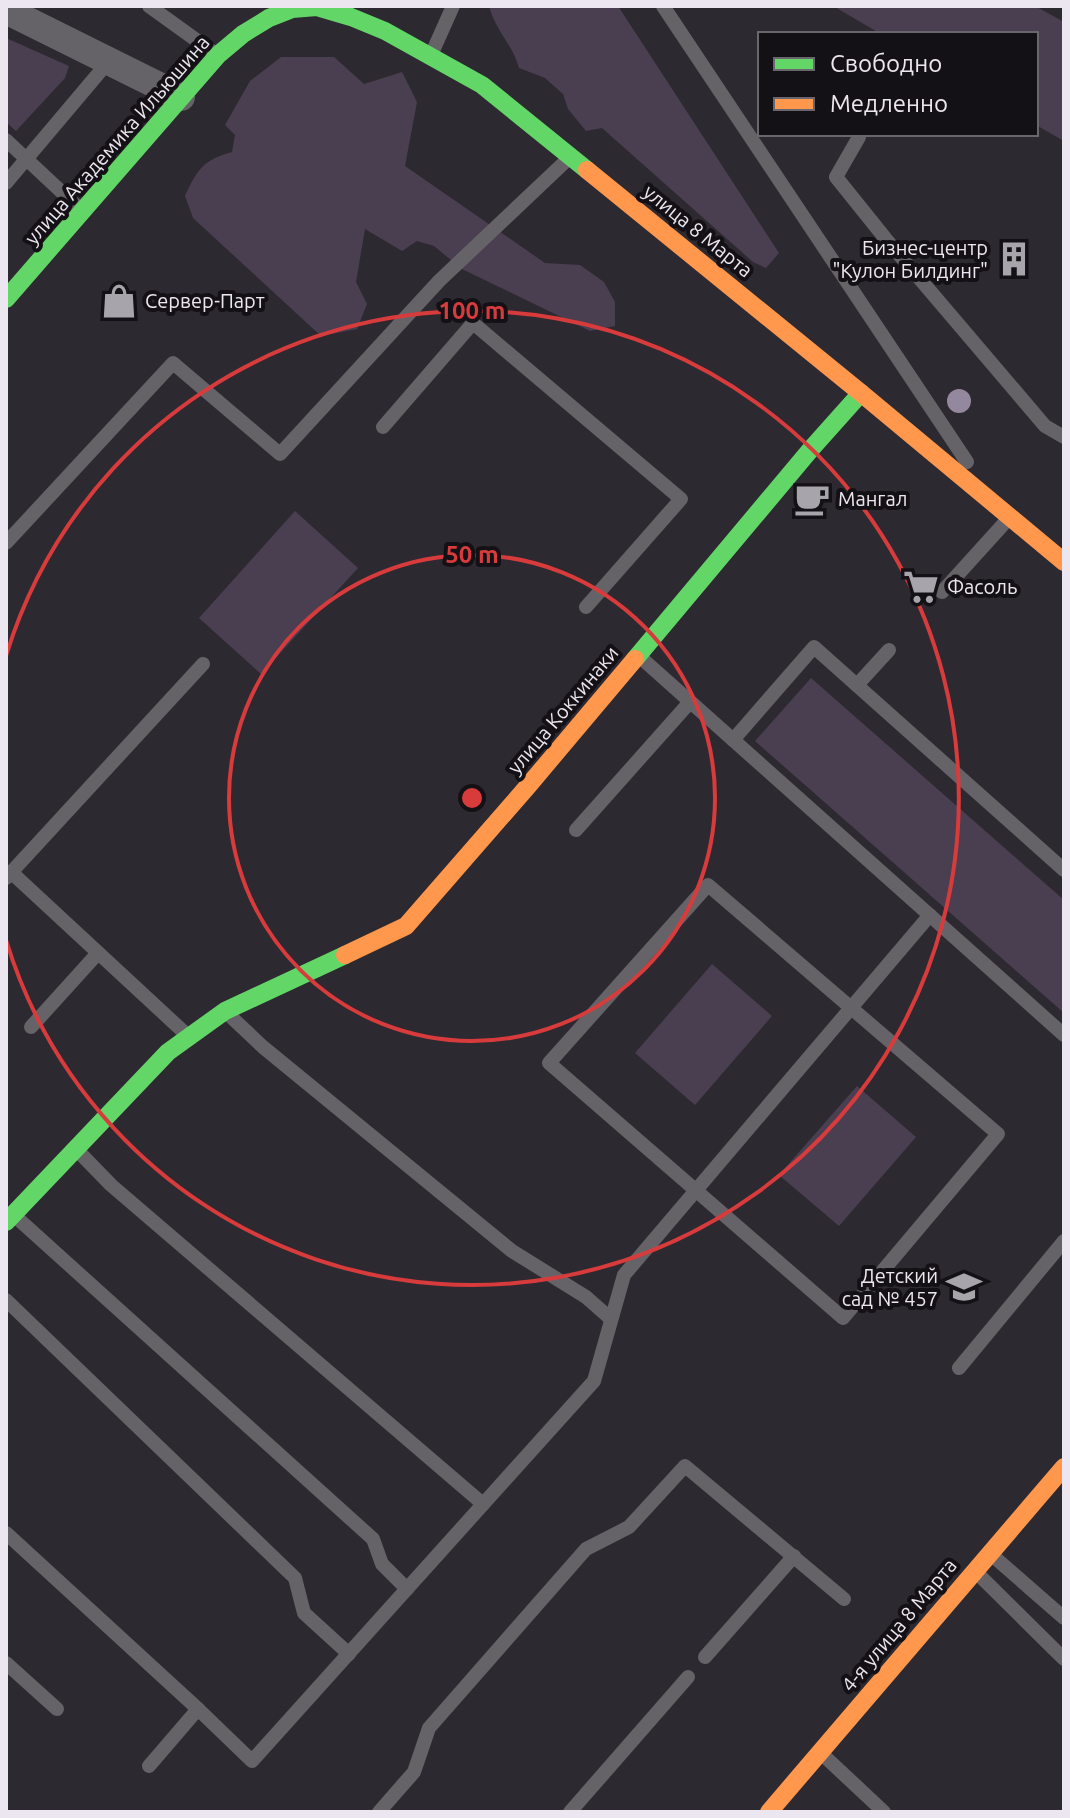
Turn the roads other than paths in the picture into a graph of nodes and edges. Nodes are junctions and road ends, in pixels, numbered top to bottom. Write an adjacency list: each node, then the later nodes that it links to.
1 (149, 6): 7 (lane)
2 (453, 6): 8 (lane)
3 (663, 6): 21 (lane)
4 (317, 7): 6 (street, улица 8 Марта); 8 (street, улица 8 Марта)
5 (6, 10): 9 (street)
6 (266, 12): 7 (street, улица Академика Ильюшина)
7 (218, 55): 10 (street, улица Академика Ильюшина)
8 (431, 56): 13 (street, улица 8 Марта)
9 (109, 61): 10 (street); 14 (lane)
10 (181, 97): 16 (street, улица Академика Ильюшина)
11 (859, 137): 20 (lane)
12 (6, 140): 14 (lane)
13 (572, 156): 18 (street, улица 8 Марта); 23 (lane)
14 (26, 159): 15 (lane); 16 (lane)
15 (6, 183)
16 (82, 211): 17 (street, улица Академика Ильюшина)
17 (6, 299)
18 (861, 393): 21 (street, улица 8 Марта); 28 (street, улица Коккинаки)
19 (383, 427): 26 (lane)
20 (1064, 437)
21 (995, 503): 22 (street, улица 8 Марта)
22 (1010, 517): 24 (street, улица 8 Марта); 25 (lane)
23 (6, 543)
24 (1064, 562)
25 (942, 592)
26 (586, 607)
27 (889, 650): 30 (lane)
28 (638, 655): 31 (lane); 39 (street, улица Коккинаки)
29 (203, 664): 35 (lane)
30 (857, 685): 32 (lane); 34 (lane)
31 (690, 702): 32 (lane); 33 (lane)
32 (733, 740): 36 (lane)
33 (576, 830)
34 (1064, 870)
35 (9, 875): 37 (lane)
36 (930, 915): 38 (lane); 41 (lane)
37 (98, 953): 40 (lane); 42 (lane)
38 (851, 1008): 44 (lane); 44 (lane); 44 (lane)
39 (225, 1011): 42 (street, улица Коккинаки); 48 (lane)
40 (31, 1027)
41 (1064, 1035)
42 (189, 1037): 43 (street, улица Коккинаки)
43 (75, 1147): 45 (street, улица Коккинаки); 51 (lane)
44 (696, 1190): 48 (lane)
45 (9, 1218): 56 (lane)
46 (1064, 1242): 49 (lane)
47 (6, 1300): 59 (lane)
48 (611, 1319): 51 (lane)
49 (959, 1368)
50 (1064, 1467): 53 (street, 4-я улица 8 Марта)
51 (483, 1504): 56 (lane)
52 (6, 1533): 65 (lane)
53 (990, 1553): 55 (street, 4-я улица 8 Марта); 58 (lane)
54 (794, 1556): 57 (lane); 60 (lane); 68 (lane)
55 (974, 1571): 61 (lane); 66 (street, 4-я улица 8 Марта)
56 (407, 1589): 59 (lane)
57 (844, 1599)
58 (1064, 1618)
59 (349, 1654): 65 (lane)
60 (705, 1657)
61 (1064, 1659)
62 (6, 1663): 64 (lane)
63 (688, 1677): 69 (lane)
64 (57, 1709)
65 (198, 1709): 67 (lane)
66 (821, 1753): 70 (street, 4-я улица 8 Марта); 71 (lane)
67 (149, 1766)
68 (379, 1812)
69 (570, 1812)
70 (769, 1812)
71 (884, 1812)

